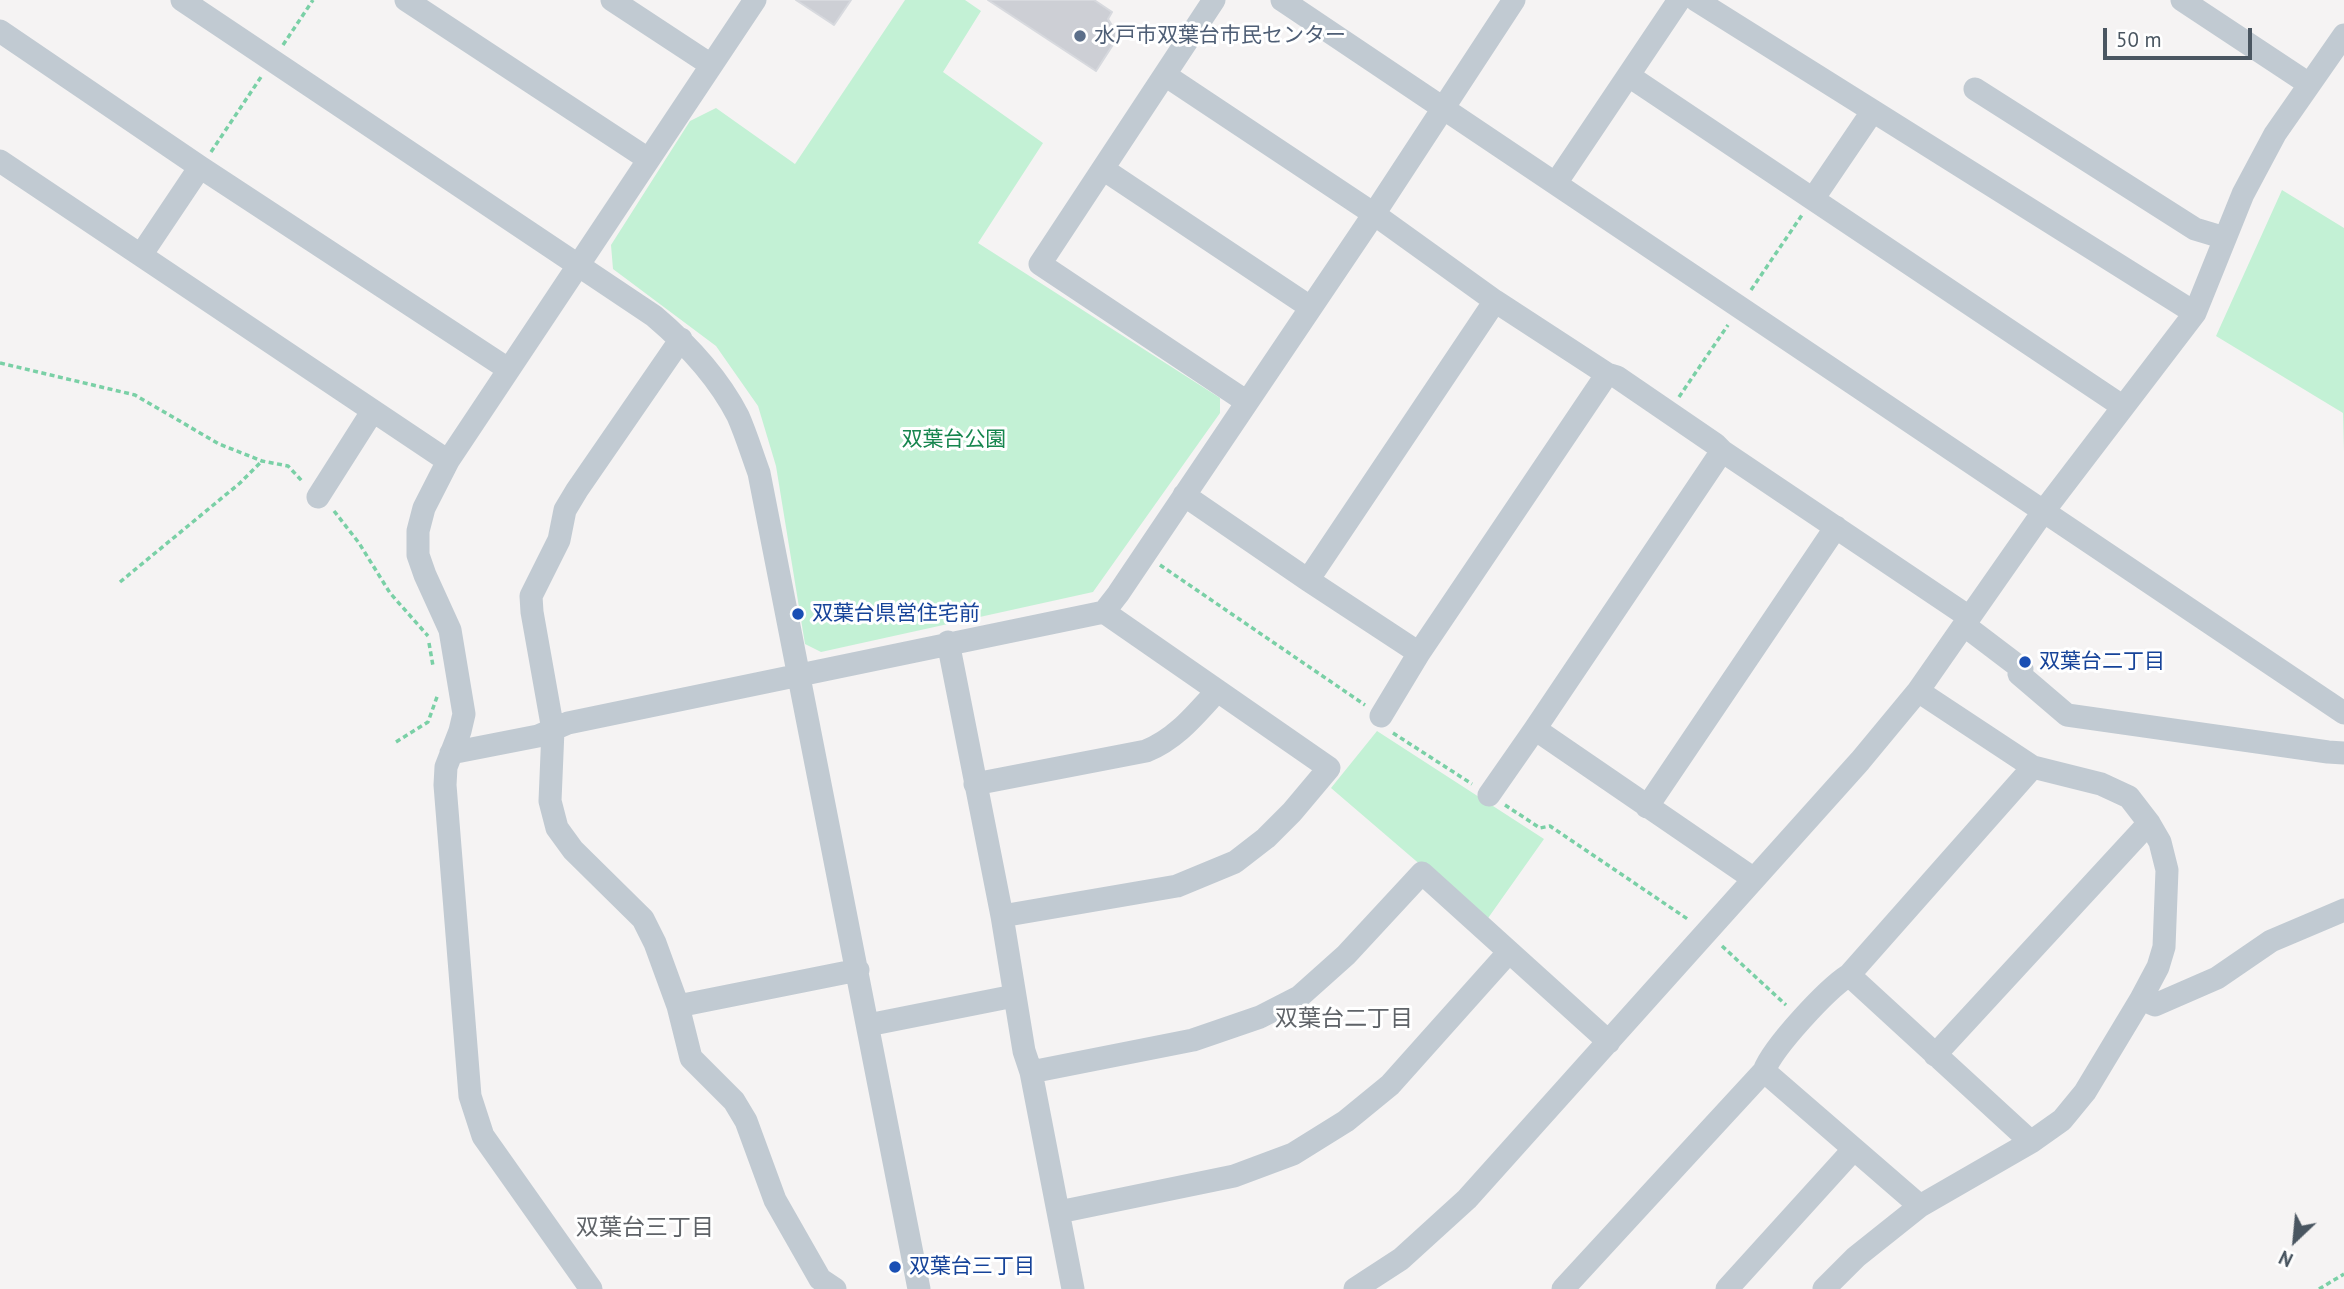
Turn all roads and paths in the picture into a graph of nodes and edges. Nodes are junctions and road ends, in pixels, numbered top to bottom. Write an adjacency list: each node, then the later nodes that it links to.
1 (182, 0): 32 (street)
2 (313, 0): 14 (path)
3 (406, 0): 23 (street)
4 (612, 0): 15 (street)
5 (755, 0): 15 (street)
6 (1214, 0): 16 (street)
7 (1282, 0): 21 (street)
8 (1514, 0): 21 (street)
9 (1679, 0): 17 (street)
10 (1696, 0): 22 (street)
11 (2182, 0): 19 (street)
12 (0, 31): 25 (street)
13 (2344, 36): 19 (street)
14 (288, 37)
15 (712, 65): 23 (street)
16 (1165, 75): 26 (street); 29 (street)
17 (1629, 76): 27 (street); 28 (street)
18 (259, 81): 25 (path)
19 (2309, 84): 30 (street)
20 (1975, 89): 30 (street)
21 (1443, 108): 27 (street); 29 (street)
22 (1872, 112): 28 (street); 36 (street)
23 (648, 159): 32 (street)
24 (0, 161): 31 (street)
25 (205, 161): 31 (street); 40 (street)
26 (1103, 169): 35 (street); 42 (street)
27 (1556, 183): 51 (street)
28 (1810, 203): 33 (path); 43 (street)
29 (1374, 214): 34 (street); 35 (street)
30 (2225, 238): 36 (street)
31 (141, 255): 44 (street)
32 (579, 264): 38 (street); 40 (street)
33 (1753, 287)
34 (1495, 301): 41 (street); 53 (street)
35 (1310, 307): 42 (street)
36 (2195, 313): 43 (street)
37 (1726, 327): 45 (path)
38 (681, 338): 59 (street); 67 (street)
39 (0, 363): 47 (path)
40 (508, 369): 48 (street)
41 (1607, 374): 45 (street); 58 (street)
42 (1247, 402): 49 (street)
43 (2122, 406): 51 (street)
44 (372, 412): 48 (street); 50 (street)
45 (1669, 412): 46 (street)
46 (1722, 451): 52 (street); 66 (street)
47 (262, 461): 50 (path); 54 (path)
48 (448, 461): 69 (street)
49 (1184, 495): 53 (street); 55 (street)
50 (318, 497): 60 (path)
51 (2043, 512): 56 (street); 64 (street)
52 (1836, 527): 56 (street); 74 (street)
53 (1308, 580): 58 (street)
54 (120, 582)
55 (1104, 612): 57 (street); 62 (street)
56 (1966, 621): 63 (street); 70 (street)
57 (948, 642): 59 (street); 72 (street)
58 (1419, 653): 65 (street)
59 (799, 675): 67 (street); 80 (street)
60 (436, 677)
61 (439, 690): 68 (path)
62 (1217, 691): 72 (street); 78 (street)
63 (1918, 691): 71 (street); 76 (street)
64 (2344, 713)
65 (1381, 716)
66 (1535, 729): 73 (street); 74 (street)
67 (553, 730): 69 (street); 84 (street)
68 (396, 742)
69 (452, 753): 95 (street)
70 (2344, 753)
71 (2033, 767): 75 (street); 81 (street)
72 (975, 784): 78 (street)
73 (1489, 795)
74 (1647, 807): 76 (street)
75 (2149, 823): 83 (street); 87 (street)
76 (1755, 879): 86 (street)
77 (2344, 910): 83 (street)
78 (1002, 916): 82 (street)
79 (1508, 953): 86 (street); 89 (street); 93 (street)
80 (858, 970): 84 (street); 85 (street)
81 (1849, 975): 87 (street); 88 (street)
82 (1014, 996): 85 (street); 89 (street)
83 (2141, 999): 90 (street)
84 (678, 1006): 96 (street)
85 (869, 1025): 97 (street)
86 (1609, 1042): 99 (street)
87 (1935, 1055): 90 (street)
88 (1763, 1071): 91 (street); 100 (street)
89 (1031, 1072): 93 (street)
90 (2031, 1142): 92 (street)
91 (1854, 1149): 92 (street); 101 (street)
92 (1920, 1206): 102 (street)
93 (1059, 1212): 98 (street)
94 (2344, 1274): 103 (path)
95 (591, 1289)
96 (835, 1289)
97 (919, 1289)
98 (1073, 1289)
99 (1355, 1289)
100 (1563, 1289)
101 (1727, 1289)
102 (1824, 1289)
103 (2319, 1289)

